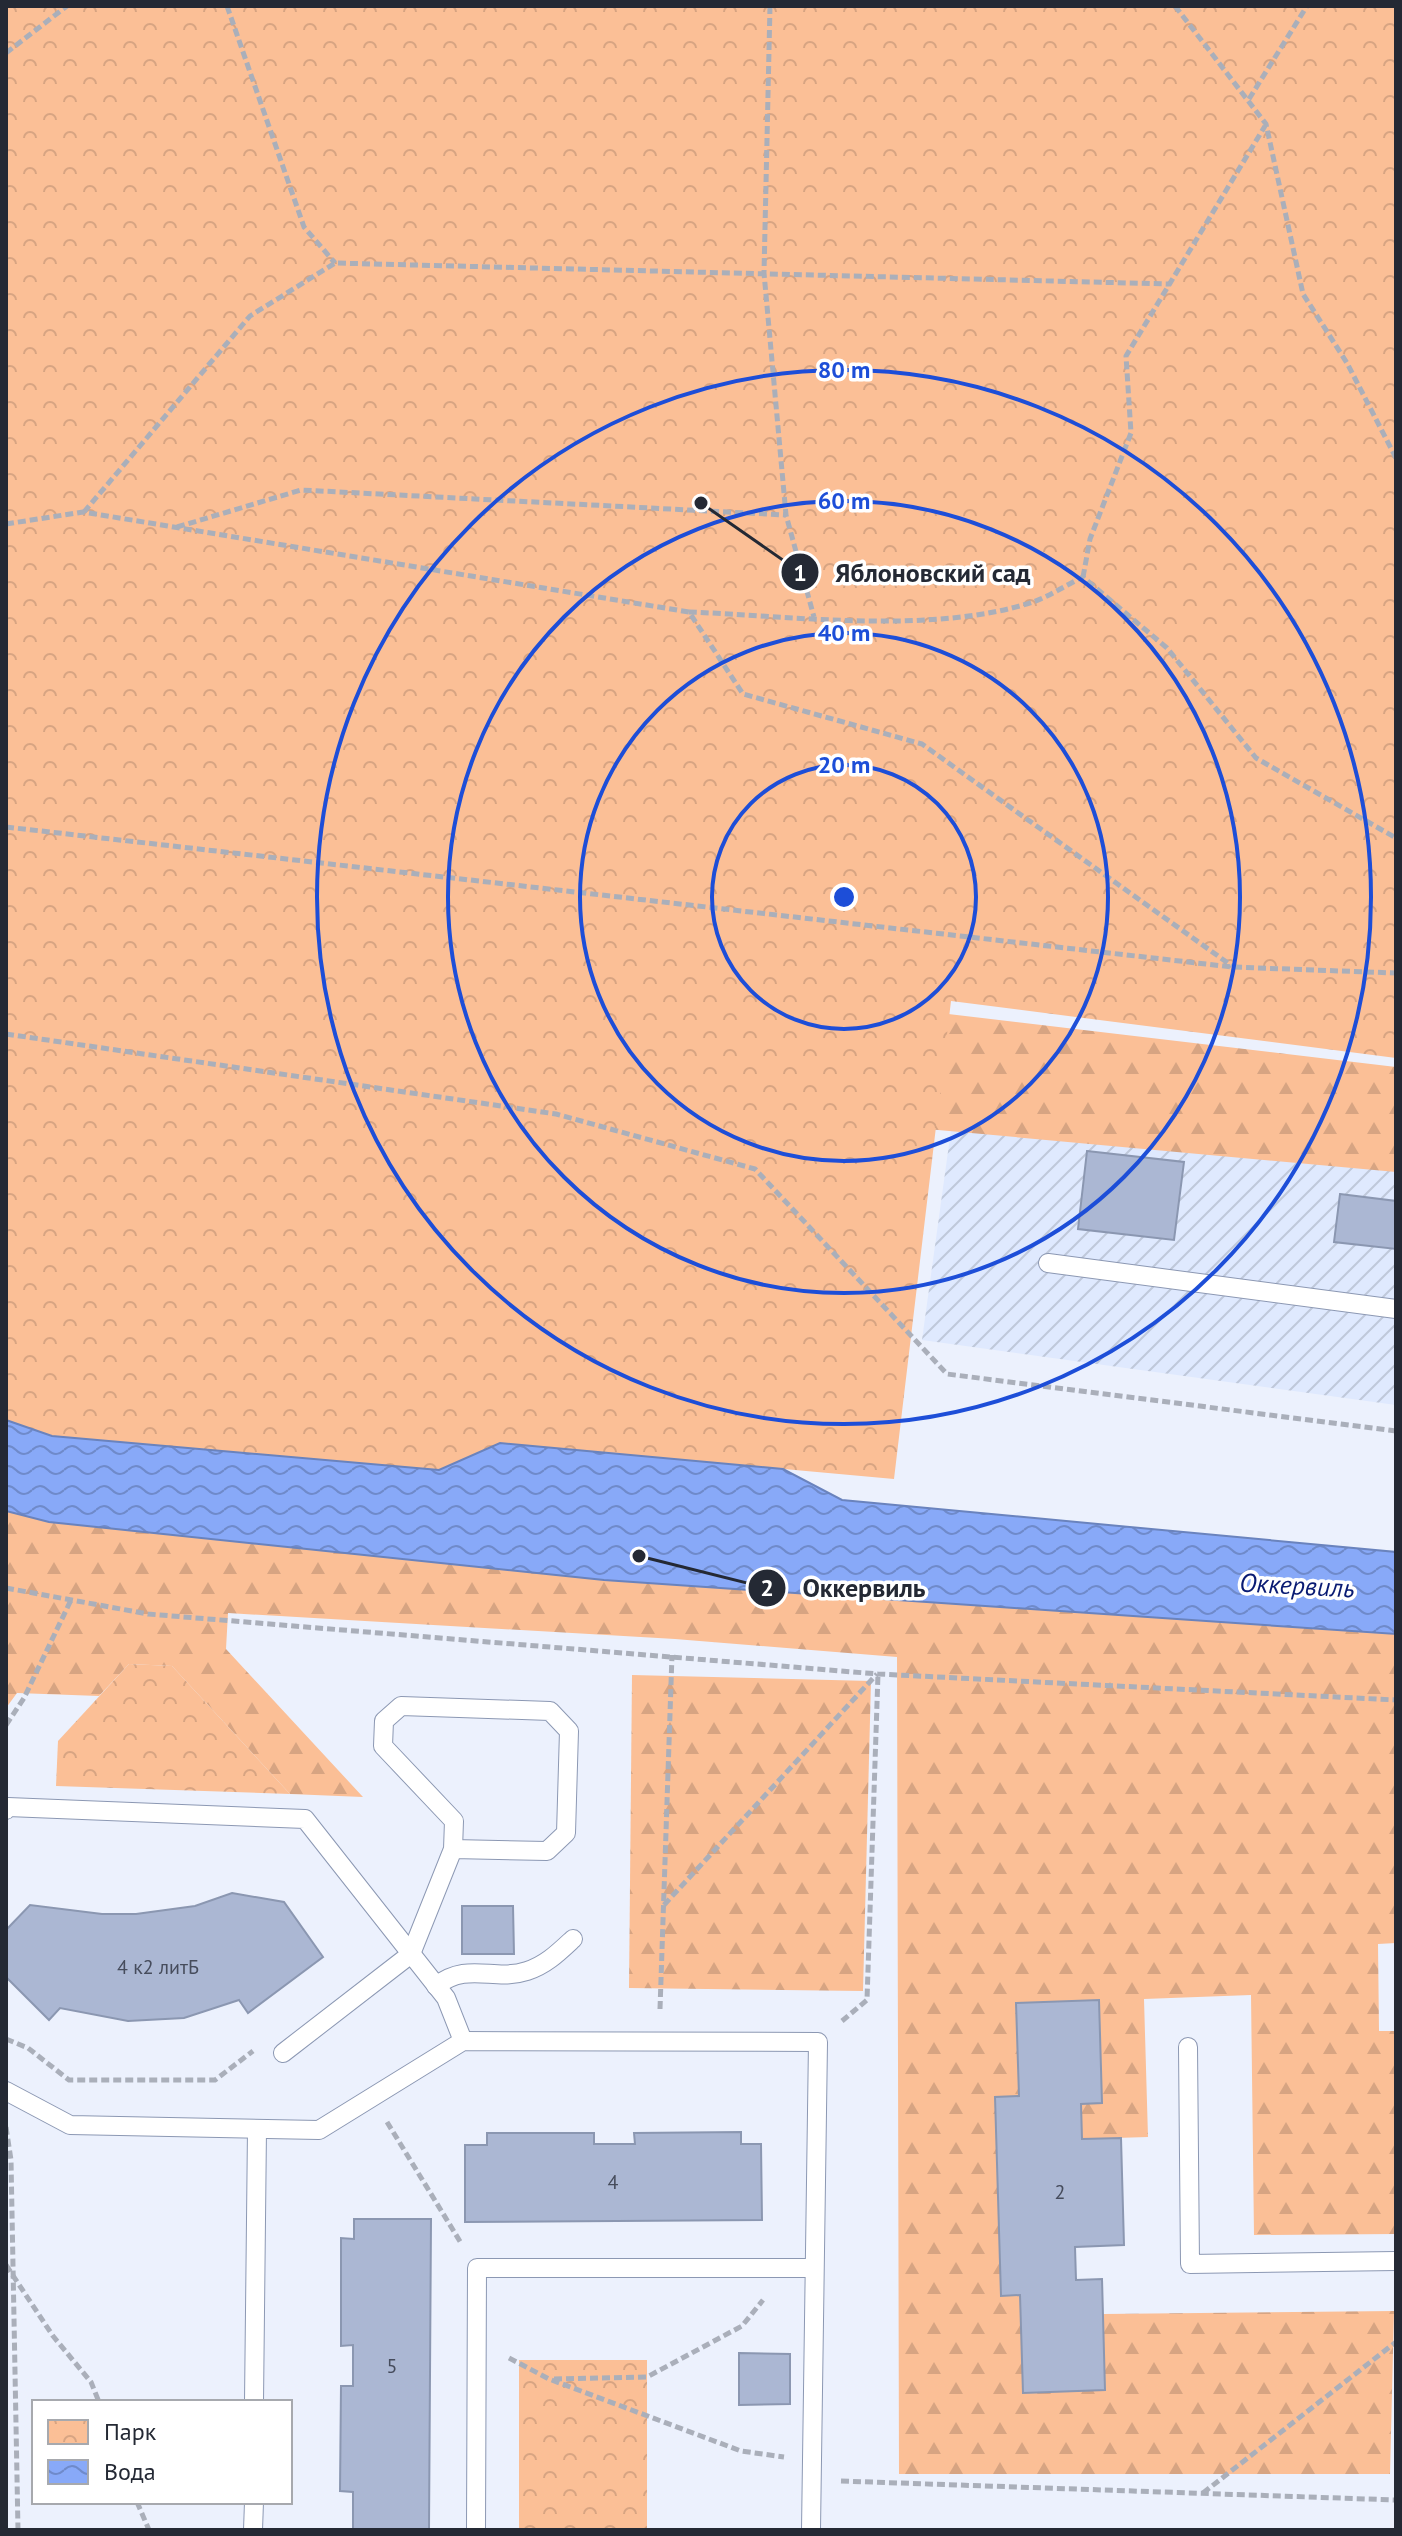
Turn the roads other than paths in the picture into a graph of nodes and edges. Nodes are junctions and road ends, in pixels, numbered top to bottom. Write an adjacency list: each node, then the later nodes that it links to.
1 (1048, 1263): 2 (lane)
2 (1396, 1309)
3 (6, 1810): 6 (lane)
4 (453, 1849): 4 (lane); 6 (lane)
5 (573, 1939): 7 (lane)
6 (411, 1954): 7 (lane); 10 (lane)
7 (436, 1986): 8 (lane)
8 (463, 2041): 12 (lane); 14 (lane)
9 (1188, 2047): 13 (lane)
10 (283, 2053)
11 (6, 2091): 12 (lane)
12 (257, 2129): 15 (lane)
13 (1396, 2261)
14 (814, 2268): 18 (lane); 19 (lane)
15 (254, 2400)
16 (254, 2504): 17 (lane)
17 (253, 2530)
18 (476, 2530)
19 (811, 2530)

